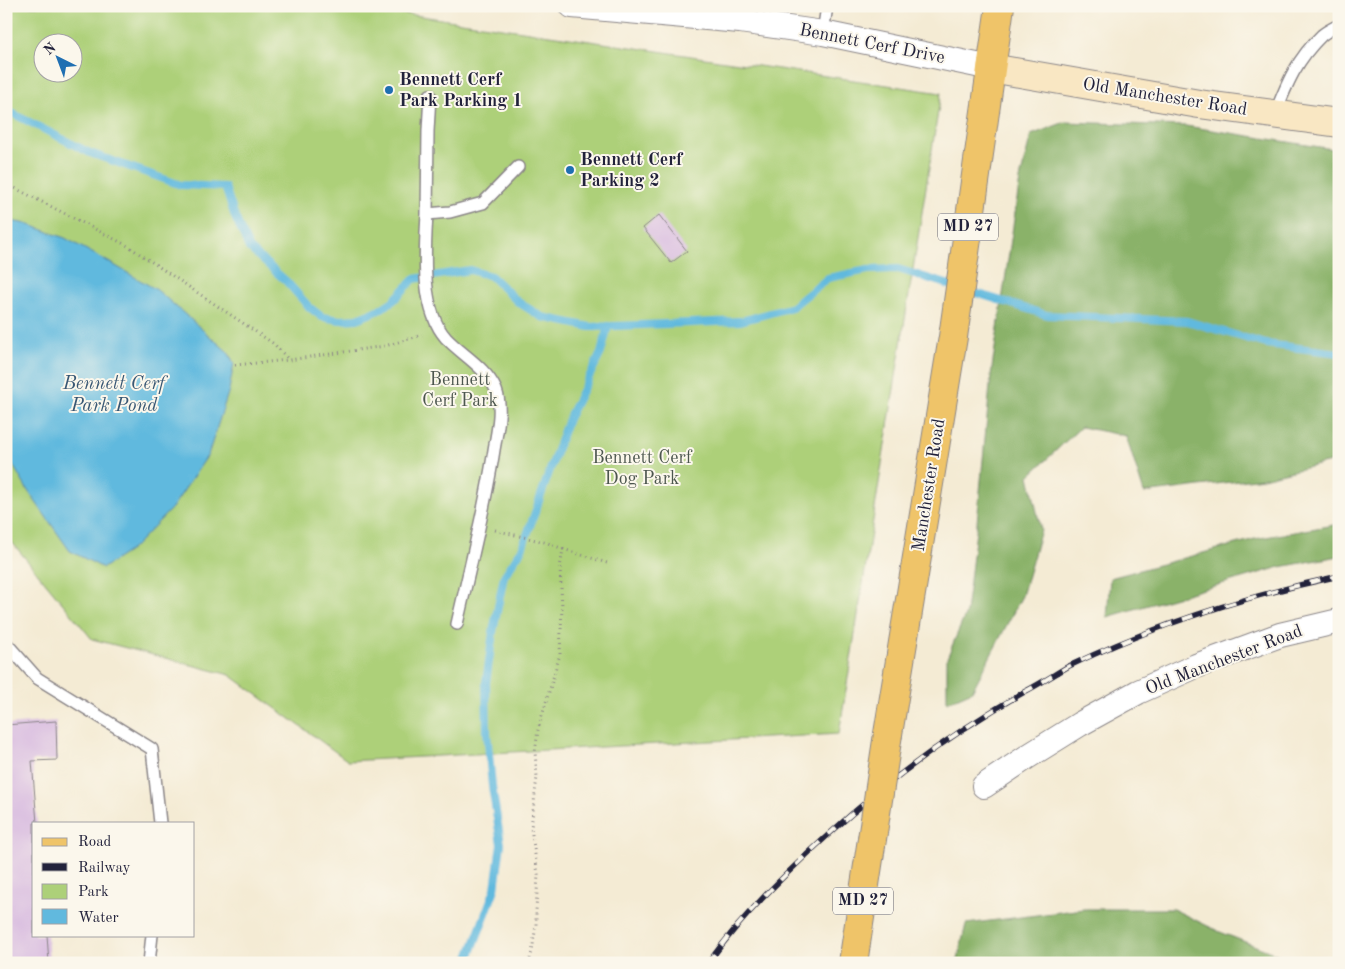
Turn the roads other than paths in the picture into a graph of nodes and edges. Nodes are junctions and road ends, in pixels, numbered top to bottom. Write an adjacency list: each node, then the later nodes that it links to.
1 (572, 6): 5 (street, Bennett Cerf Drive)
2 (828, 6): 5 (lane)
3 (1000, 6): 6 (main road, Manchester Road / MD 27)
4 (1339, 25): 8 (lane)
5 (823, 33): 6 (street, Bennett Cerf Drive)
6 (991, 68): 8 (street, Old Manchester Road); 19 (main road, Manchester Road / MD 27, bridge)
7 (430, 95): 11 (lane)
8 (1275, 114): 9 (street, Old Manchester Road)
9 (1339, 123)
10 (518, 167): 11 (lane)
11 (427, 214): 13 (lane)
12 (1339, 621): 15 (street, Old Manchester Road)
13 (456, 624)
14 (6, 643): 16 (lane)
15 (984, 786)
16 (160, 822)
17 (152, 936): 18 (lane)
18 (149, 963)
19 (853, 963)

